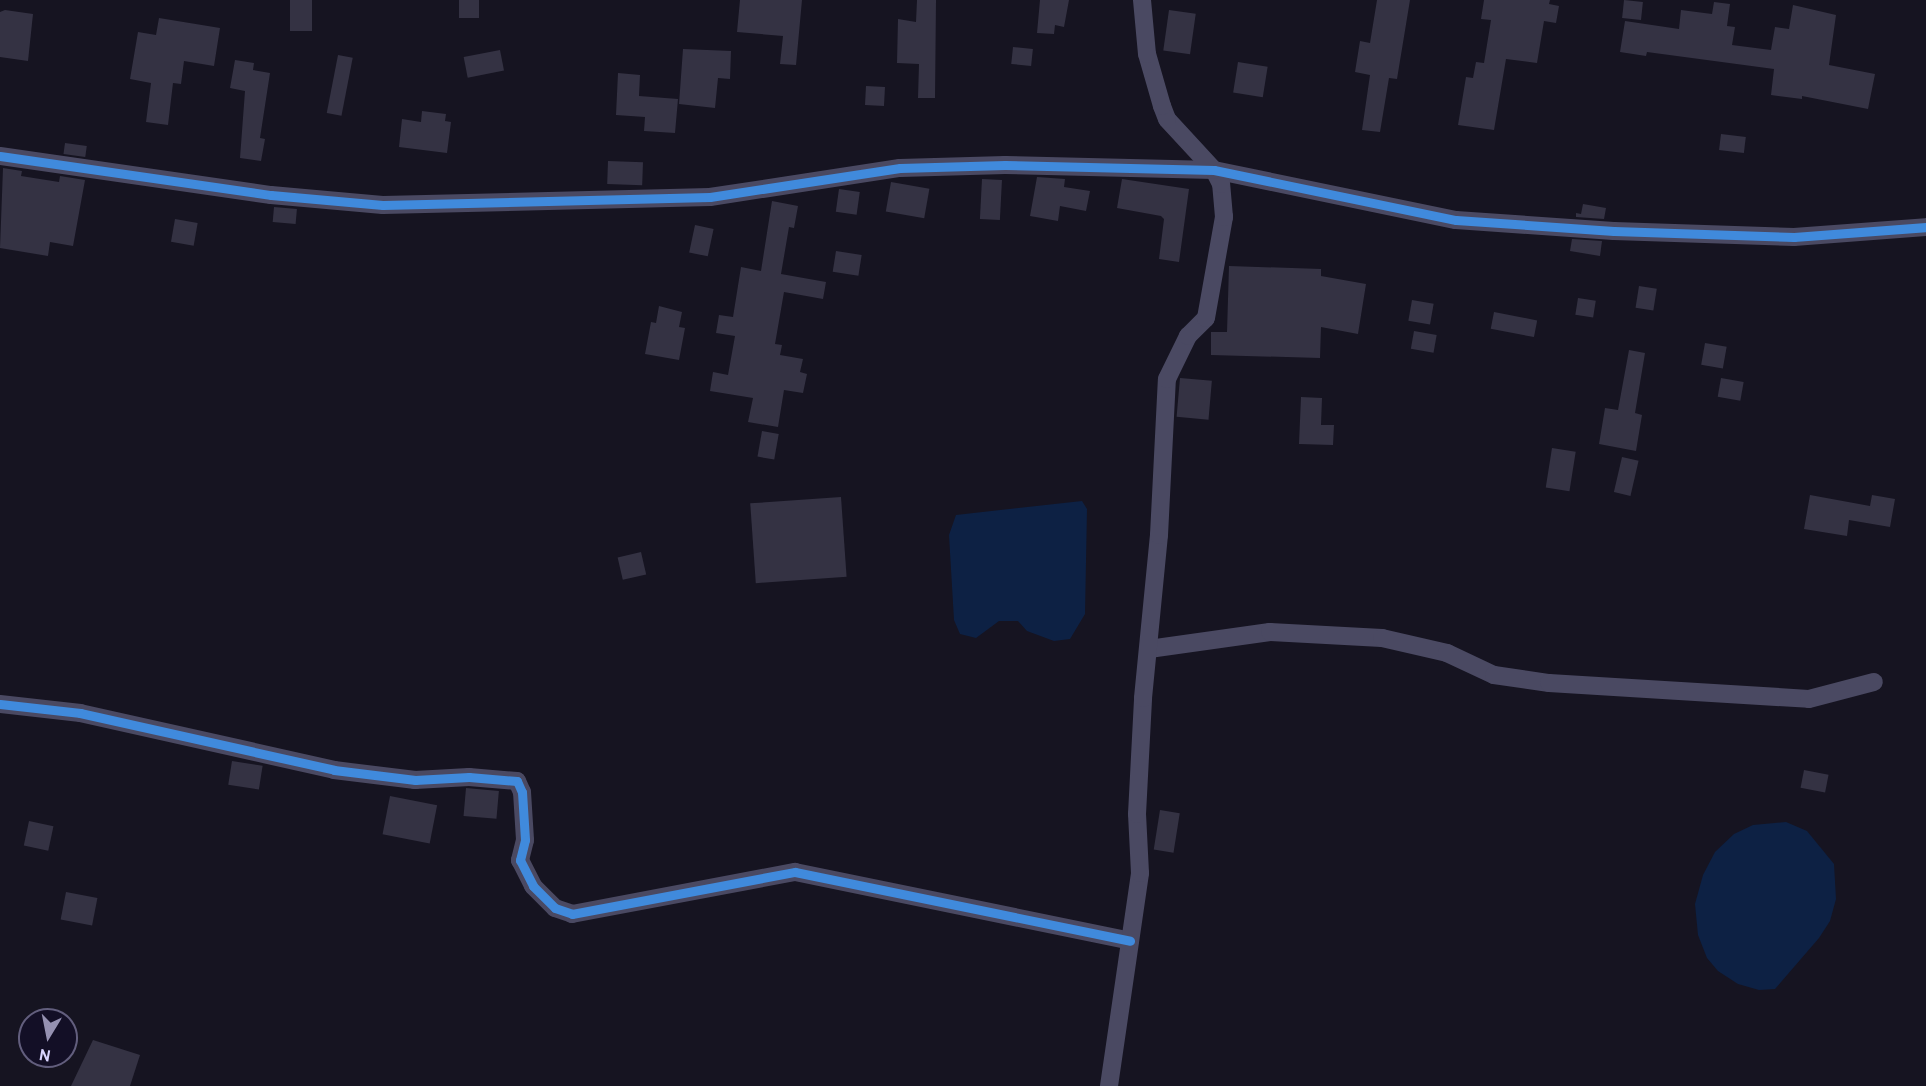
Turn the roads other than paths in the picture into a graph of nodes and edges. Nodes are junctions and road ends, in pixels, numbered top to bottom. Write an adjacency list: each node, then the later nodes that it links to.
1 (1142, 0): 3 (street)
2 (0, 156): 3 (street)
3 (1214, 170): 4 (street); 5 (street)
4 (1926, 227)
5 (1149, 649): 6 (street); 8 (street)
6 (1874, 682)
7 (0, 704): 8 (street)
8 (1130, 941): 9 (street)
9 (1109, 1086)

